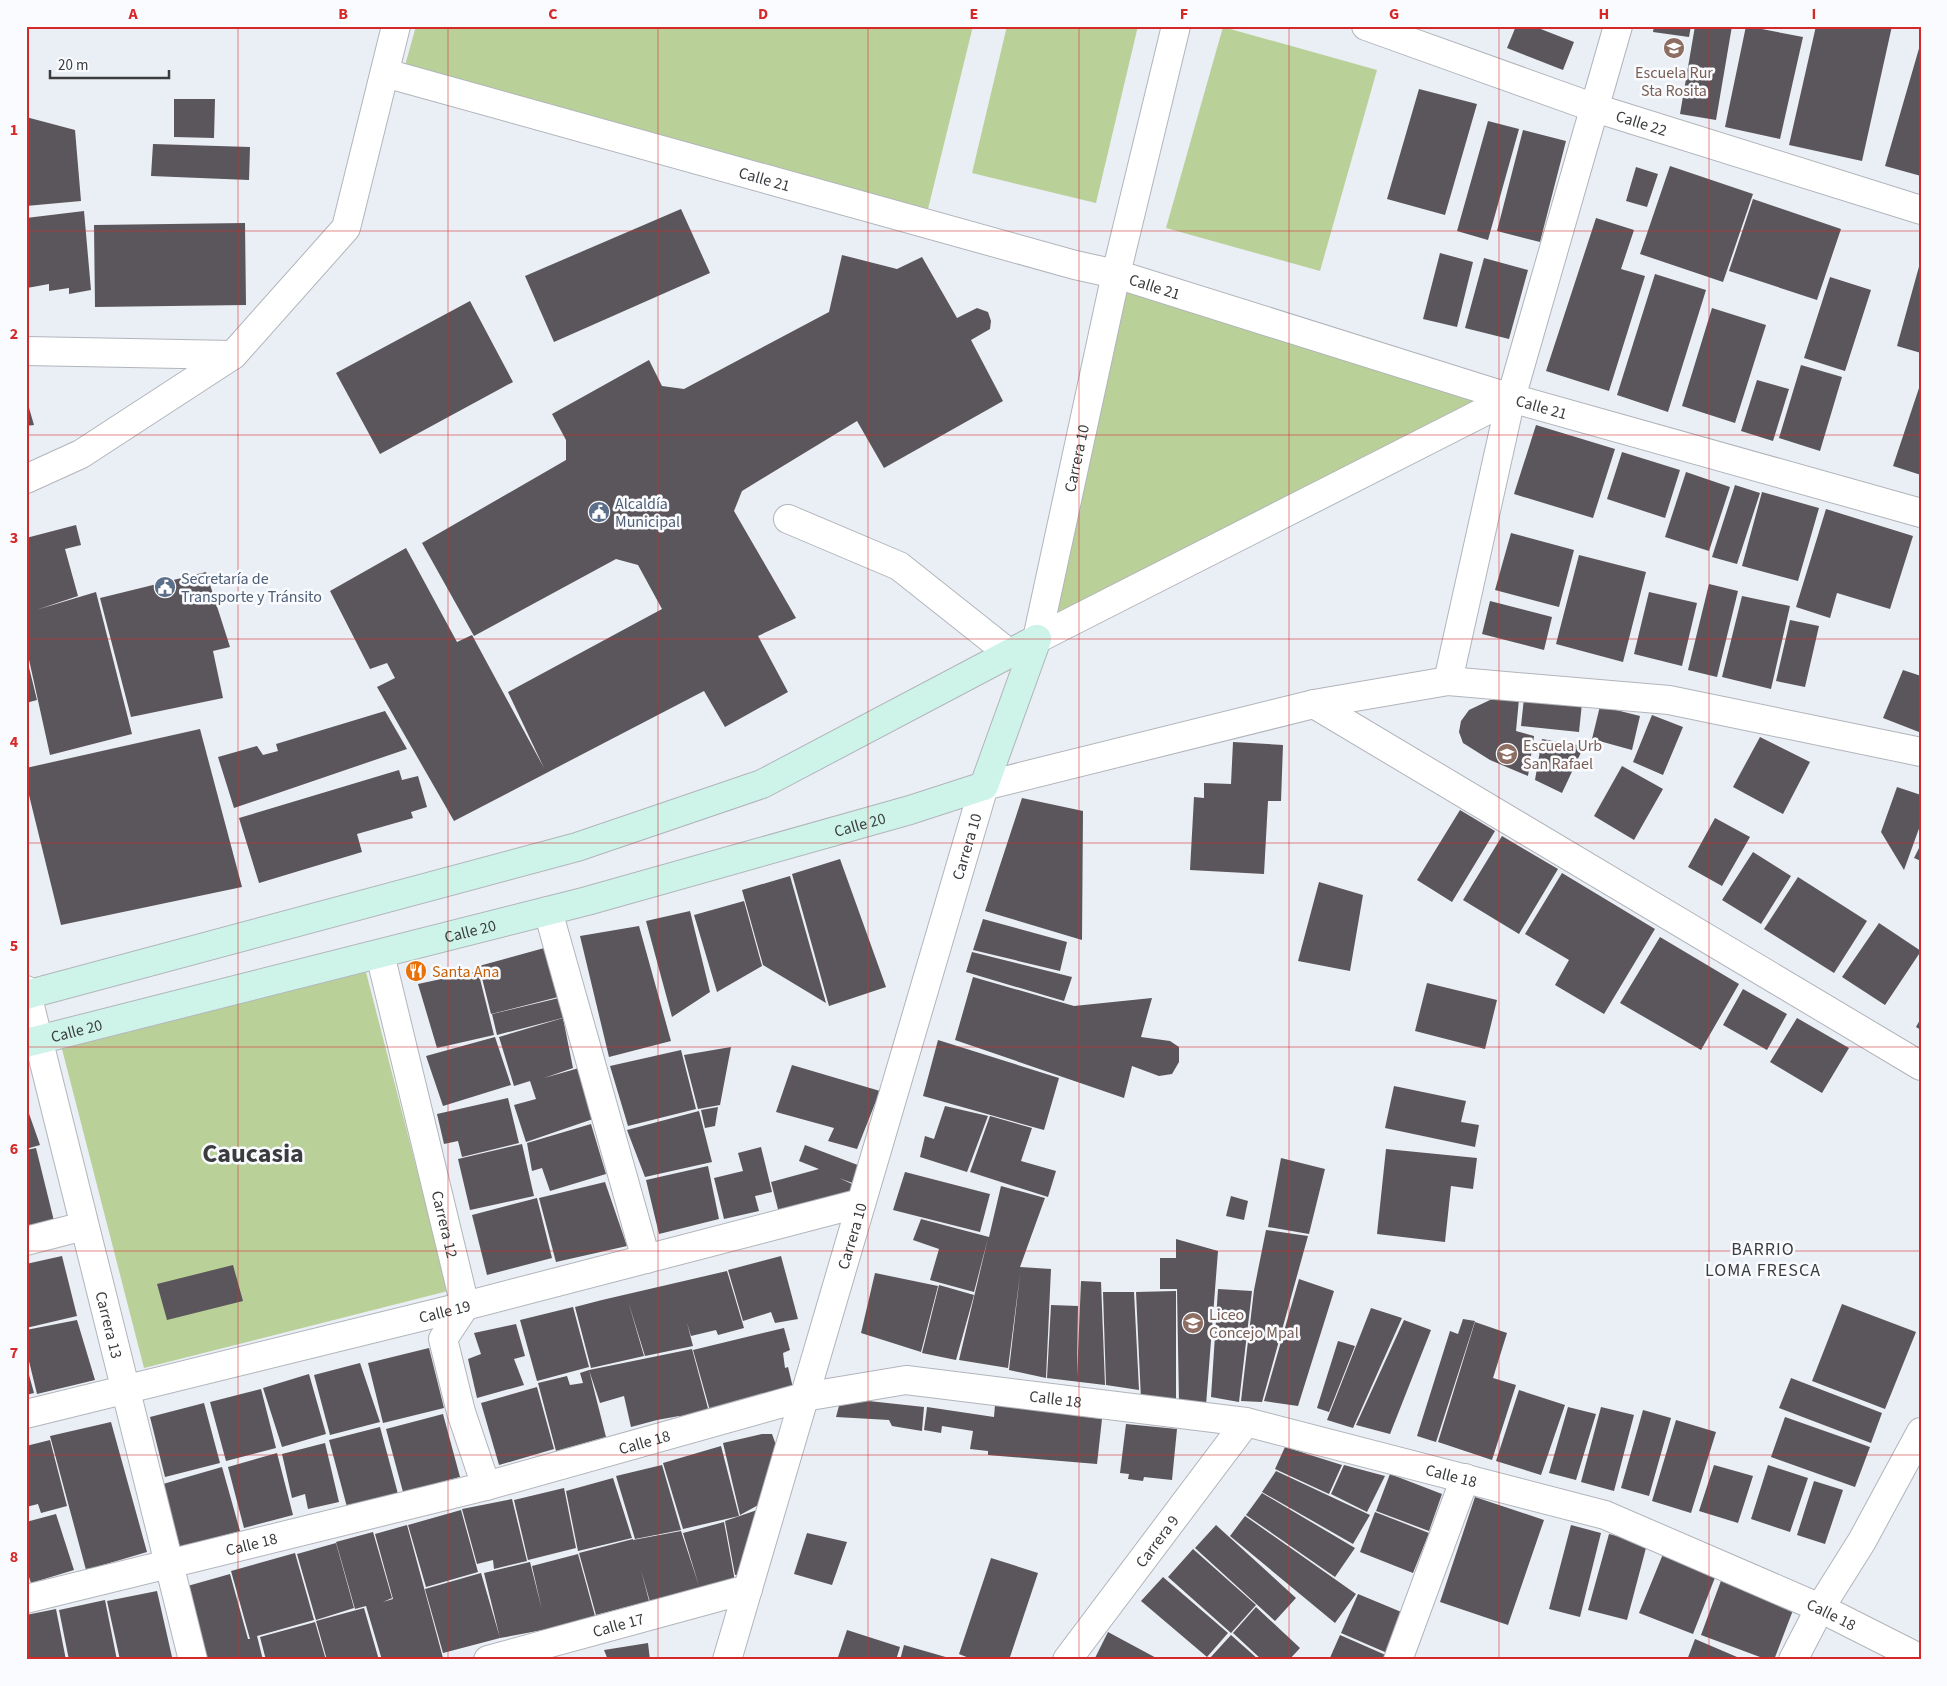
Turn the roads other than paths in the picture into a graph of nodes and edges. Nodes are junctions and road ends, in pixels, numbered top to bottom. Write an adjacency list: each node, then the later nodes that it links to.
1 (396, 26): 5 (street)
2 (1176, 26): 8 (street, Carrera 10)
3 (1366, 26): 6 (street, Calle 22)
4 (1618, 26): 6 (street)
5 (385, 73): 8 (street, Calle 21); 10 (street)
6 (1595, 108): 7 (street, Calle 22); 11 (street)
7 (1921, 210)
8 (1116, 274): 11 (street, Calle 21); 15 (street, Carrera 10)
9 (29, 349): 10 (street)
10 (233, 355): 12 (street)
11 (1511, 398): 13 (street, Calle 21); 15 (street); 17 (street)
12 (26, 479)
13 (1921, 513)
14 (788, 519): 16 (street)
15 (1038, 639): 16 (street); 20 (street, Carrera 10)
16 (1010, 654): 23 (street)
17 (1448, 681): 18 (street); 19 (street)
18 (1314, 704): 20 (street); 25 (street)
19 (1921, 752)
20 (984, 786): 21 (street, Calle 20); 26 (street, Carrera 10)
21 (548, 911): 22 (street, Calle 20); 29 (street)
22 (380, 954): 24 (street, Calle 20); 30 (street, Carrera 12)
23 (27, 993): 24 (street, Carrera 13)
24 (32, 1042): 27 (street, Carrera 13)
25 (1921, 1066)
26 (861, 1204): 29 (street, Calle 19); 32 (street, Carrera 10)
27 (84, 1226): 28 (street); 31 (street, Carrera 13)
28 (26, 1241)
29 (646, 1259): 30 (street, Calle 19)
30 (465, 1306): 31 (street, Calle 19); 37 (street)
31 (125, 1389): 33 (street, Calle 19); 38 (street, Carrera 13)
32 (804, 1397): 34 (street, Calle 18); 37 (street, Calle 18); 39 (street, Carrera 10)
33 (26, 1414)
34 (1246, 1422): 36 (street, Calle 18); 46 (street, Carrera 9)
35 (1921, 1432): 41 (street)
36 (1465, 1478): 41 (street, Calle 18); 47 (street)
37 (486, 1486): 38 (street, Calle 18)
38 (169, 1563): 40 (street, Calle 18); 43 (street, Carrera 13)
39 (748, 1588): 44 (street, Calle 17); 45 (street, Carrera 10)
40 (26, 1599)
41 (1820, 1608): 42 (street, Calle 18); 48 (street)
42 (1921, 1659)
43 (192, 1660)
44 (488, 1660)
45 (727, 1660)
46 (1067, 1660)
47 (1398, 1660)
48 (1793, 1660)

